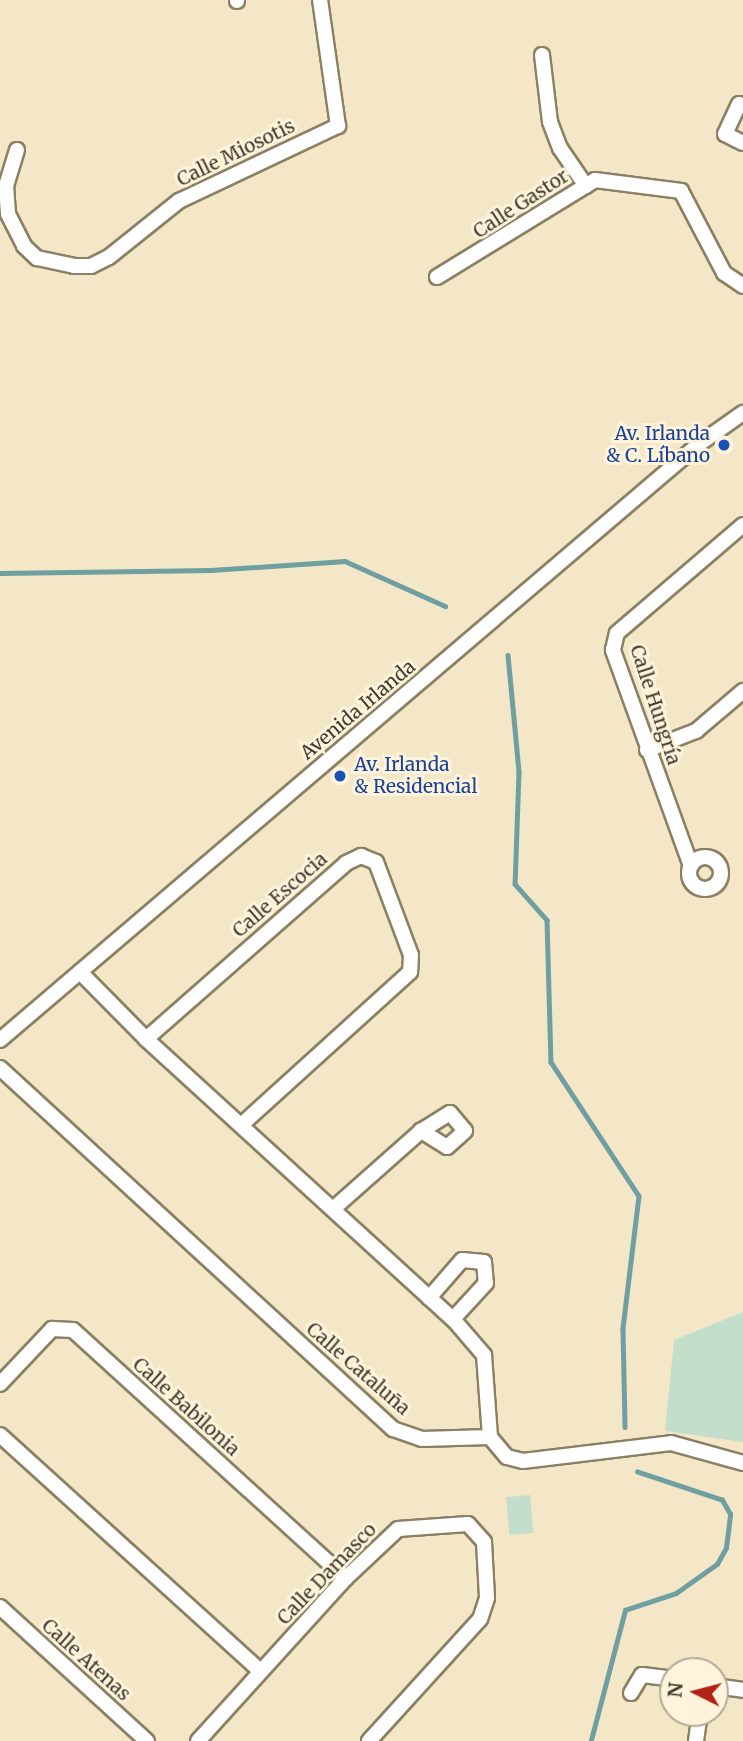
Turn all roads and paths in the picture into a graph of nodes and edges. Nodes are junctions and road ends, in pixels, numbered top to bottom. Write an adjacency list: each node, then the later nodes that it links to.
1 (320, 0): 5 (street, Calle Miosotis)
2 (542, 55): 6 (street)
3 (743, 106): 4 (street)
4 (743, 143)
5 (17, 150)
6 (586, 186): 7 (street, Calle Gastor); 8 (street, Calle Gastor)
7 (437, 277)
8 (743, 286)
9 (743, 412): 14 (street, Avenida Irlanda)
10 (743, 525): 12 (street, Calle Hungría)
11 (743, 691): 12 (street)
12 (648, 750): 13 (street, Calle Hungría)
13 (691, 866)
14 (80, 971): 15 (street); 16 (street, Avenida Irlanda)
15 (146, 1039): 18 (street); 18 (street, Calle Escocia)
16 (0, 1040)
17 (0, 1068): 25 (street, Calle Cataluña)
18 (240, 1125): 20 (street)
19 (421, 1131): 20 (street)
20 (333, 1209): 21 (street)
21 (429, 1298): 22 (street); 22 (street)
22 (453, 1319): 25 (street)
23 (0, 1384): 27 (street, Calle Babilonia)
24 (0, 1435): 29 (street)
25 (490, 1437): 26 (street)
26 (743, 1462)
27 (346, 1578): 29 (street, Calle Damasco); 34 (street, Calle Damasco)
28 (0, 1607): 32 (street, Calle Atenas)
29 (260, 1671): 33 (street, Calle Damasco)
30 (659, 1677): 31 (street)
31 (631, 1693)
32 (147, 1741)
33 (198, 1741)
34 (369, 1741)

